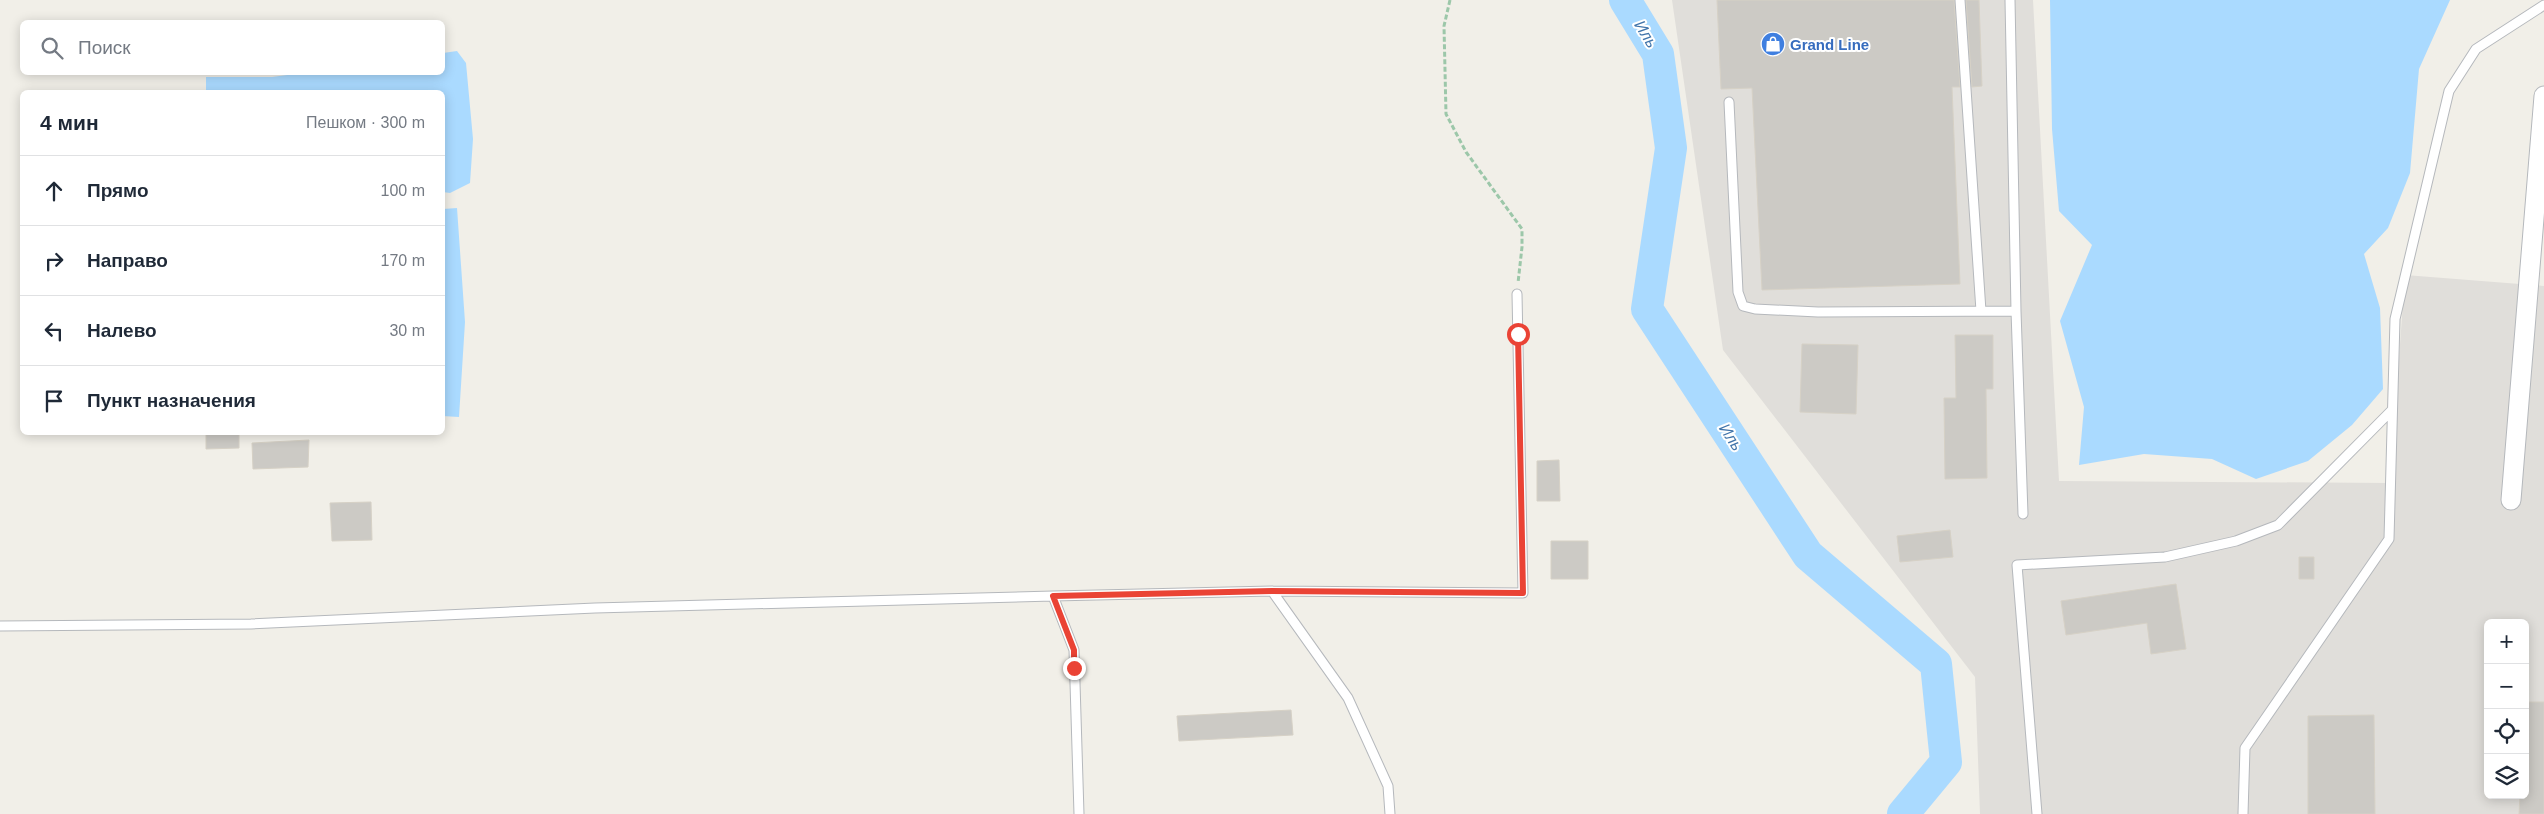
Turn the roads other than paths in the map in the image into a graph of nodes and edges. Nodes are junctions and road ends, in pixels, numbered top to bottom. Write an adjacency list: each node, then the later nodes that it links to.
1 (1960, 0): 7 (lane)
2 (2010, 0): 8 (lane)
3 (2544, 5): 9 (lane)
4 (2544, 96): 10 (street)
5 (1729, 102): 7 (lane)
6 (1517, 294): 12 (lane)
7 (1981, 311): 8 (lane)
8 (2016, 311): 11 (lane)
9 (2392, 410): 17 (lane); 18 (lane)
10 (2511, 500)
11 (2023, 514)
12 (1272, 591): 13 (lane); 16 (lane)
13 (1053, 596): 14 (lane); 15 (lane)
14 (0, 626)
15 (1079, 814)
16 (1390, 814)
17 (2036, 814)
18 (2243, 814)

